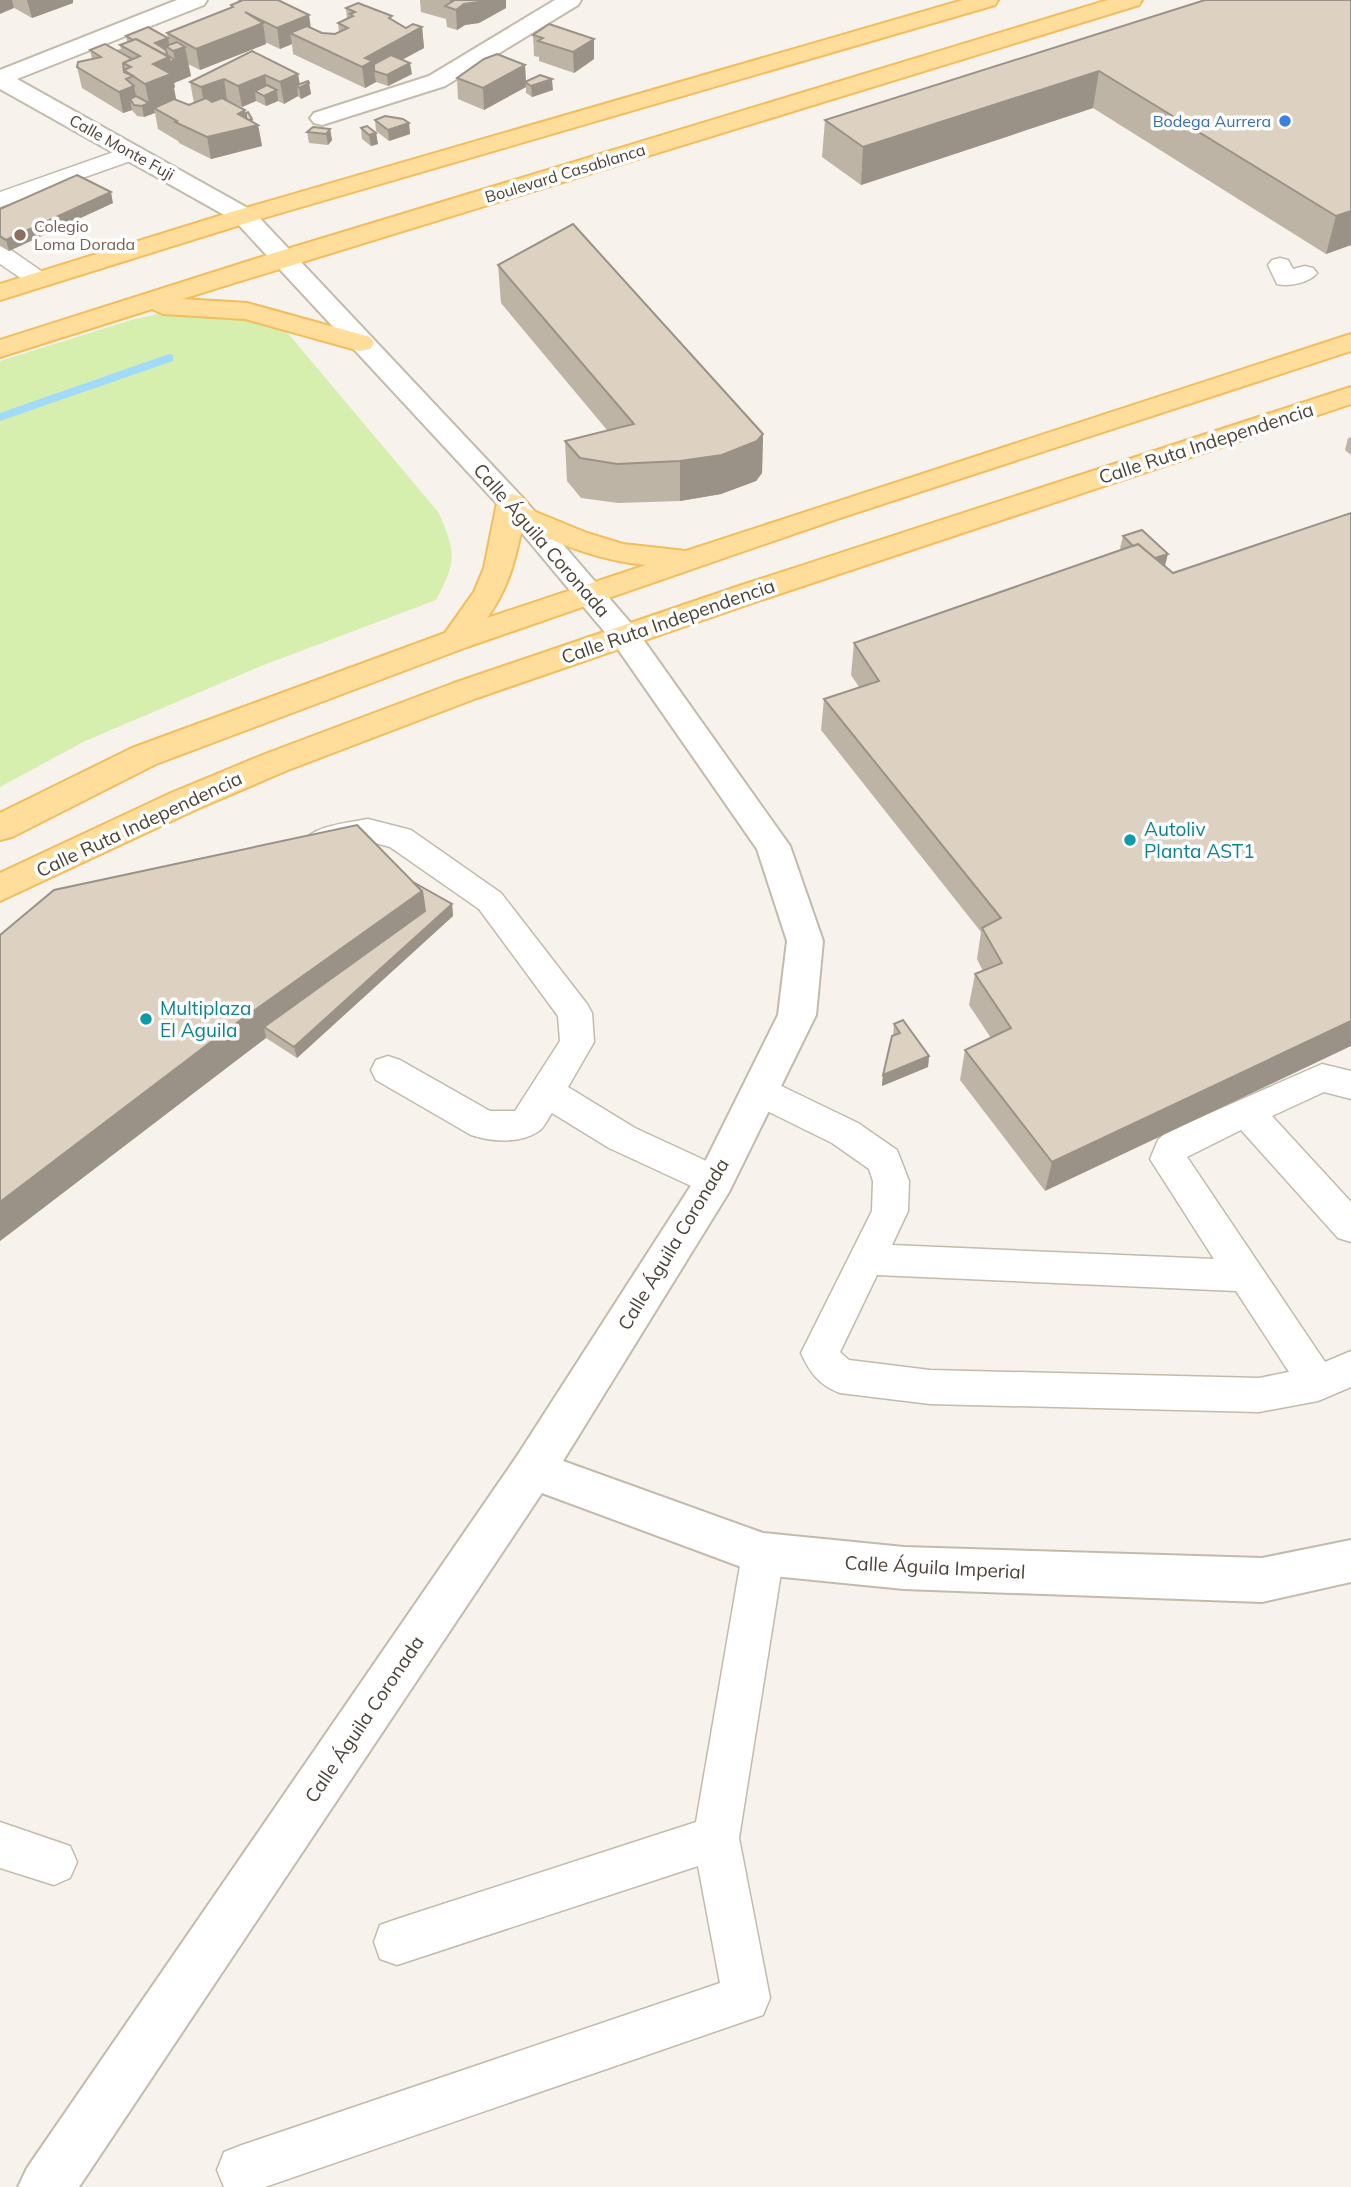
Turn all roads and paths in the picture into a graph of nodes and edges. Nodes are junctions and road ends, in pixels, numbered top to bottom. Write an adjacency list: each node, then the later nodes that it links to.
1 (196, 0): 5 (street)
2 (570, 0): 6 (street)
3 (987, 0): 9 (main road)
4 (1131, 0): 11 (main road, Boulevard Casablanca)
5 (0, 78): 7 (street, Calle Monte Fuji)
6 (322, 118)
7 (131, 153): 8 (lane); 9 (street, Calle Monte Fuji)
8 (0, 201)
9 (244, 216): 11 (street, Calle Águila Coronada); 12 (main road)
10 (0, 253): 12 (lane)
11 (283, 258): 14 (main road, Boulevard Casablanca); 16 (street, Calle Águila Coronada)
12 (39, 280): 13 (main road)
13 (0, 292)
14 (136, 306): 16 (main road); 17 (main road, Boulevard Casablanca)
15 (1351, 342): 20 (main road)
16 (360, 343): 19 (street, Calle Águila Coronada)
17 (0, 349)
18 (1351, 395): 22 (main road, Calle Ruta Independencia)
19 (519, 510): 20 (main road); 21 (street, Calle Águila Coronada); 23 (main road)
20 (693, 559): 21 (main road)
21 (590, 593): 22 (street, Calle Águila Coronada); 23 (main road)
22 (624, 635): 26 (main road, Calle Ruta Independencia); 29 (street, Calle Águila Coronada)
23 (456, 640): 24 (main road)
24 (0, 828)
25 (283, 857): 30 (lane)
26 (0, 888)
27 (388, 1070): 30 (lane)
28 (1351, 1085): 31 (lane)
29 (759, 1091): 32 (street, Calle Águila Coronada); 34 (lane)
30 (547, 1092): 32 (lane)
31 (1246, 1112): 33 (lane); 35 (lane)
32 (715, 1181): 37 (street, Calle Águila Coronada)
33 (1351, 1227)
34 (866, 1259): 35 (lane); 36 (lane)
35 (1246, 1276): 36 (lane)
36 (1335, 1376)
37 (533, 1470): 38 (street, Calle Águila Imperial); 45 (street, Calle Águila Coronada)
38 (763, 1554): 39 (street, Calle Águila Imperial); 40 (lane)
39 (1351, 1561)
40 (716, 1838): 43 (lane); 44 (lane)
41 (0, 1845): 42 (lane)
42 (54, 1862)
43 (397, 1942)
44 (242, 2170)
45 (46, 2187)

